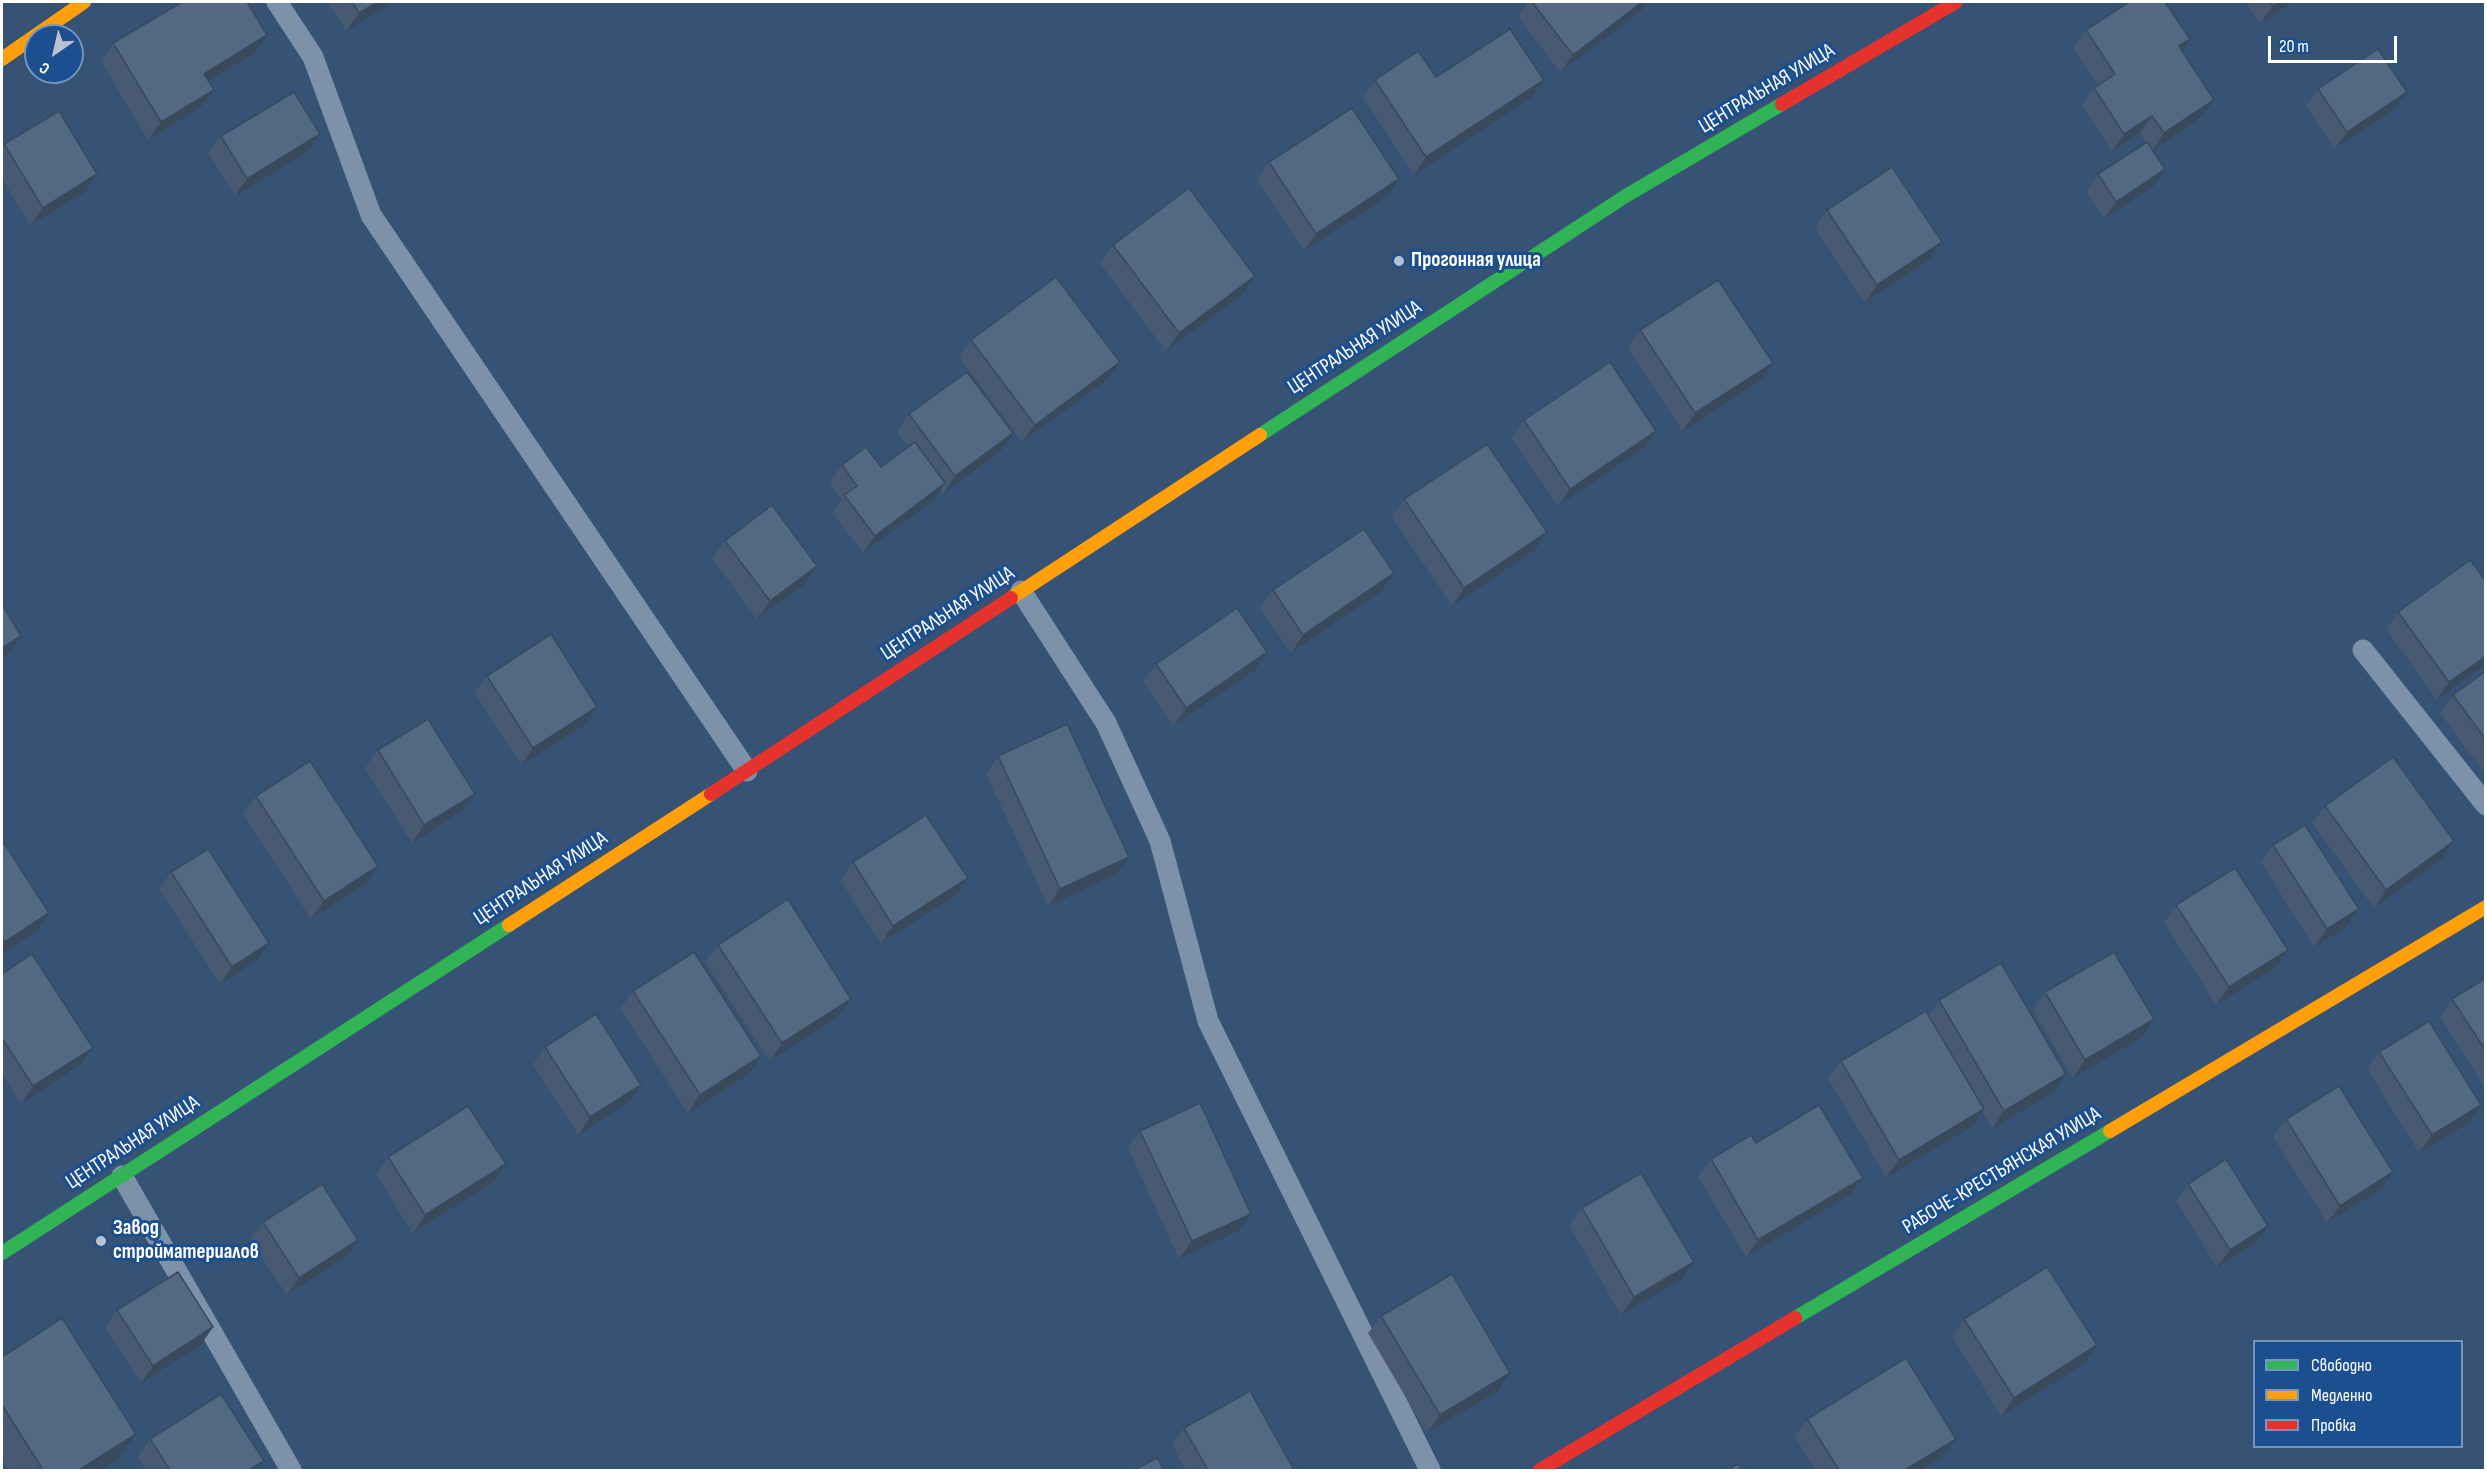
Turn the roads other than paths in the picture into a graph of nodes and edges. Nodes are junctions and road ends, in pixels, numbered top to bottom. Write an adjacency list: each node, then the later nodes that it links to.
1 (84, 2): 4 (street)
2 (277, 2): 7 (lane)
3 (1956, 2): 5 (street, ЦЕНТРАЛЬНАЯ УЛИЦА)
4 (2, 58)
5 (1021, 591): 7 (street, ЦЕНТРАЛЬНАЯ УЛИЦА); 13 (lane)
6 (2363, 650): 8 (lane)
7 (747, 771): 10 (street, ЦЕНТРАЛЬНАЯ УЛИЦА)
8 (2486, 805)
9 (2486, 907): 14 (street, РАБОЧЕ-КРЕСТЬЯНСКАЯ УЛИЦА)
10 (122, 1176): 11 (street, ЦЕНТРАЛЬНАЯ УЛИЦА); 12 (lane)
11 (2, 1253)
12 (291, 1470)
13 (1430, 1470)
14 (1540, 1470)

